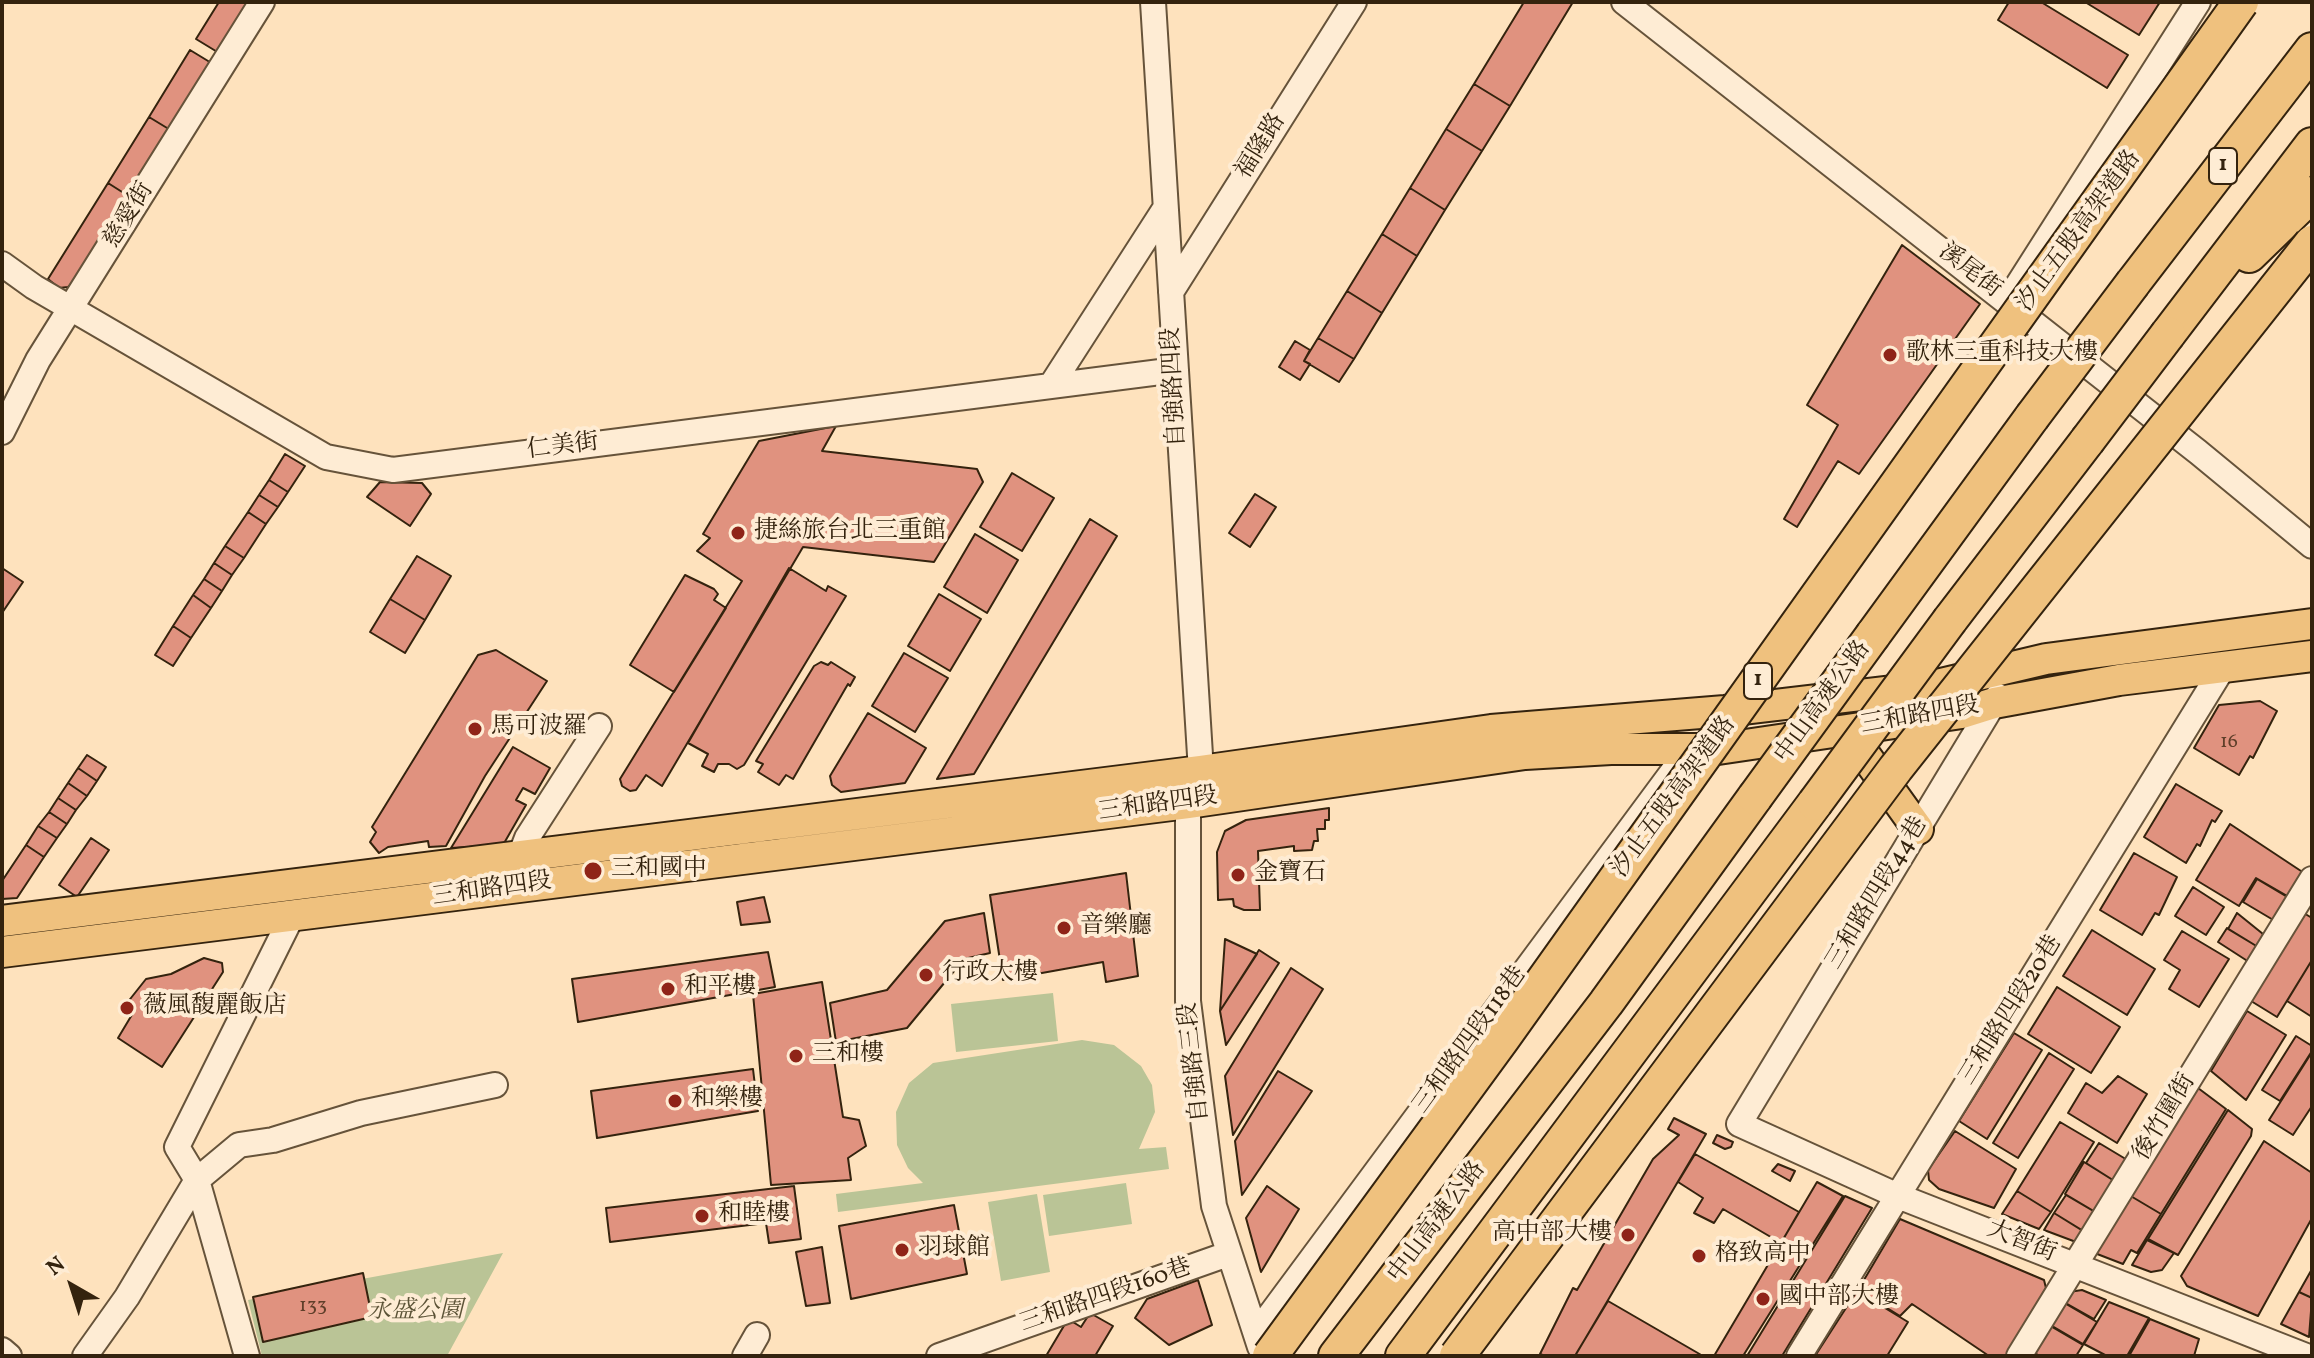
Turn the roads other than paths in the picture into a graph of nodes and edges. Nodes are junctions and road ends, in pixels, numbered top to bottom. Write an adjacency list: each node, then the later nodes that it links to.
1 (262, 2): 15 (street, 慈愛街)
2 (1153, 2): 10 (street, 自強路四段)
3 (1354, 2): 13 (street, 福隆路)
4 (1624, 2): 14 (street, 溪尾街)
5 (2198, 2): 14 (street)
6 (2241, 2): 43 (highway, 汐止五股高架道路 / 1, bridge)
7 (2312, 50): 49 (highway, 中山高速公路 / 1, bridge)
8 (2312, 145): 16 (highway)
9 (2312, 194): 16 (highway)
10 (1164, 210): 13 (street, 自強路四段); 18 (street)
11 (2312, 243): 51 (highway, bridge)
12 (2, 264): 15 (street, 仁美街)
13 (1171, 292): 17 (street, 自強路四段)
14 (2007, 302): 20 (street, 溪尾街)
15 (73, 309): 18 (street, 仁美街); 19 (street, 慈愛街)
16 (2168, 334): 50 (highway, bridge)
17 (1176, 370): 18 (street, 仁美街); 29 (street, 自強路四段)
18 (1052, 384)
19 (2, 432)
20 (2312, 546)
21 (2312, 624): 23 (main road, 三和路四段)
22 (2312, 656): 24 (main road, 三和路四段)
23 (2018, 665): 25 (street, 三和路四段44巷); 29 (main road, 三和路四段)
24 (2224, 666): 25 (main road, 三和路四段); 40 (street, 三和路四段20巷)
25 (1994, 703): 27 (main road, 三和路四段); 31 (street, 三和路四段44巷)
26 (599, 726): 32 (street)
27 (1847, 730): 28 (main road, 三和路四段); 31 (main road)
28 (1688, 750): 30 (main road, 三和路四段); 43 (street, 三和路四段118巷)
29 (1201, 771): 30 (street, 自強路三段); 32 (main road, 三和路四段)
30 (1188, 803): 34 (main road, 三和路四段); 41 (street, 自強路三段)
31 (1918, 829): 38 (street, 三和路四段44巷)
32 (520, 856): 35 (main road, 三和路四段)
33 (2312, 879): 42 (street, 後竹圍街)
34 (292, 916): 36 (main road, 三和路四段); 39 (street)
35 (2, 921)
36 (2, 952)
37 (495, 1085): 39 (street)
38 (1739, 1124): 40 (street, 大智街)
39 (197, 1180): 46 (street); 47 (street)
40 (1898, 1196): 42 (street, 大智街); 52 (street, 三和路四段20巷)
41 (1228, 1254): 43 (street, 自強路三段); 48 (street, 三和路四段160巷)
42 (2076, 1264): 53 (street, 後竹圍街); 54 (street, 大智街)
43 (1262, 1346)
44 (2, 1350): 45 (street)
45 (9, 1356)
46 (85, 1356)
47 (247, 1356)
48 (939, 1356)
49 (1336, 1356)
50 (1403, 1356)
51 (1457, 1356)
52 (1799, 1356)
53 (2019, 1356)
54 (2306, 1356)

